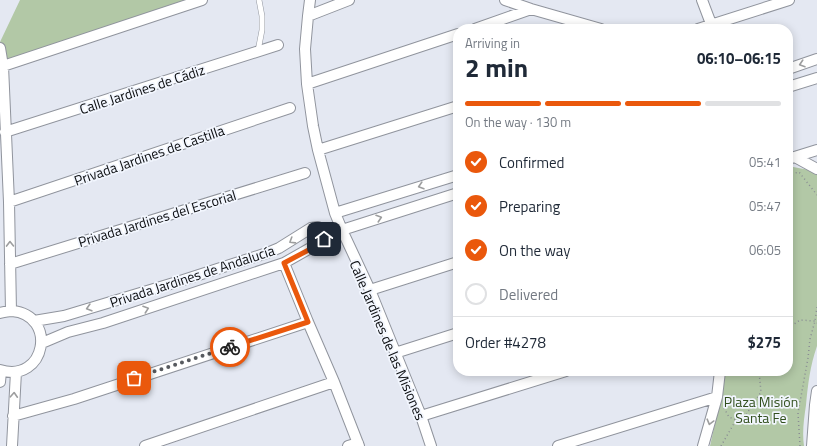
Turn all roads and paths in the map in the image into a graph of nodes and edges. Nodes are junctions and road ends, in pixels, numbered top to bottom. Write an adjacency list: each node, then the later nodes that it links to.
1 (202, 0): 19 (street)
2 (259, 0): 17 (lane)
3 (310, 0): 9 (street, Calle Jardines de las Misiones)
4 (349, 0): 9 (street)
5 (505, 0): 8 (street)
6 (702, 0): 12 (street)
7 (789, 0): 13 (street)
8 (531, 9): 10 (street); 11 (street)
9 (308, 16): 22 (street, Calle Jardines de las Misiones)
10 (489, 24)
11 (584, 24)
12 (711, 24)
13 (721, 24)
14 (453, 36): 22 (street)
15 (278, 45): 17 (street, Calle Jardines de Cádiz)
16 (0, 48): 19 (street)
17 (258, 51): 26 (street, Calle Jardines de Cádiz)
18 (817, 59): 20 (street, one-way to 20)
19 (1, 66): 26 (street)
20 (793, 67)
21 (817, 78): 23 (street)
22 (307, 84): 27 (street, Calle Jardines de las Misiones)
23 (793, 85)
24 (290, 108): 37 (street, Privada Jardines de Castilla)
25 (453, 108): 27 (street)
26 (5, 132): 37 (street)
27 (318, 150): 38 (street, Calle Jardines de las Misiones)
28 (817, 150): 29 (street)
29 (793, 158)
30 (793, 158): 31 (street)
31 (817, 169)
32 (305, 173): 41 (street, Privada Jardines del Escorial)
33 (793, 174): 36 (path)
34 (453, 177): 38 (street, one-way to 38)
35 (453, 195): 39 (street, one-way to 35)
36 (817, 195)
37 (9, 202): 41 (street, one-way to 37)
38 (335, 213): 39 (street, Calle Jardines de las Misiones)
39 (342, 230): 43 (street, Calle Jardines de las Misiones)
40 (284, 263): 47 (street, Privada Jardines de Andalucía, one-way to 47); 49 (street); 53 (street, Privada Jardines de Andalucía, one-way to 40)
41 (10, 264): 45 (street)
42 (453, 264): 43 (street)
43 (370, 290): 54 (street, Calle Jardines de las Misiones)
44 (817, 307): 48 (path)
45 (11, 311): 46 (street); 47 (street)
46 (0, 313)
47 (34, 321): 53 (street)
48 (815, 321): 50 (path); 51 (path); 74 (path)
49 (308, 322): 60 (street); 63 (street)
50 (817, 323)
51 (793, 325)
52 (453, 335): 54 (street)
53 (42, 343): 55 (street)
54 (395, 353): 64 (street, Calle Jardines de las Misiones)
55 (16, 372): 56 (street); 63 (street, one-way to 55)
56 (0, 374)
57 (550, 376): 64 (street)
58 (719, 376): 62 (street)
59 (759, 376): 65 (path)
60 (334, 382): 67 (street); 69 (street)
61 (817, 391): 66 (street)
62 (717, 397): 65 (path); 71 (street); 72 (street, one-way to 72)
63 (13, 416): 68 (street)
64 (421, 416): 70 (street, Calle Jardines de las Misiones)
65 (736, 420): 73 (path)
66 (815, 434): 75 (street)
67 (355, 445)
68 (12, 446)
69 (145, 446)
70 (431, 446)
71 (558, 446)
72 (703, 446)
73 (721, 446)
74 (800, 446)
75 (812, 446)

